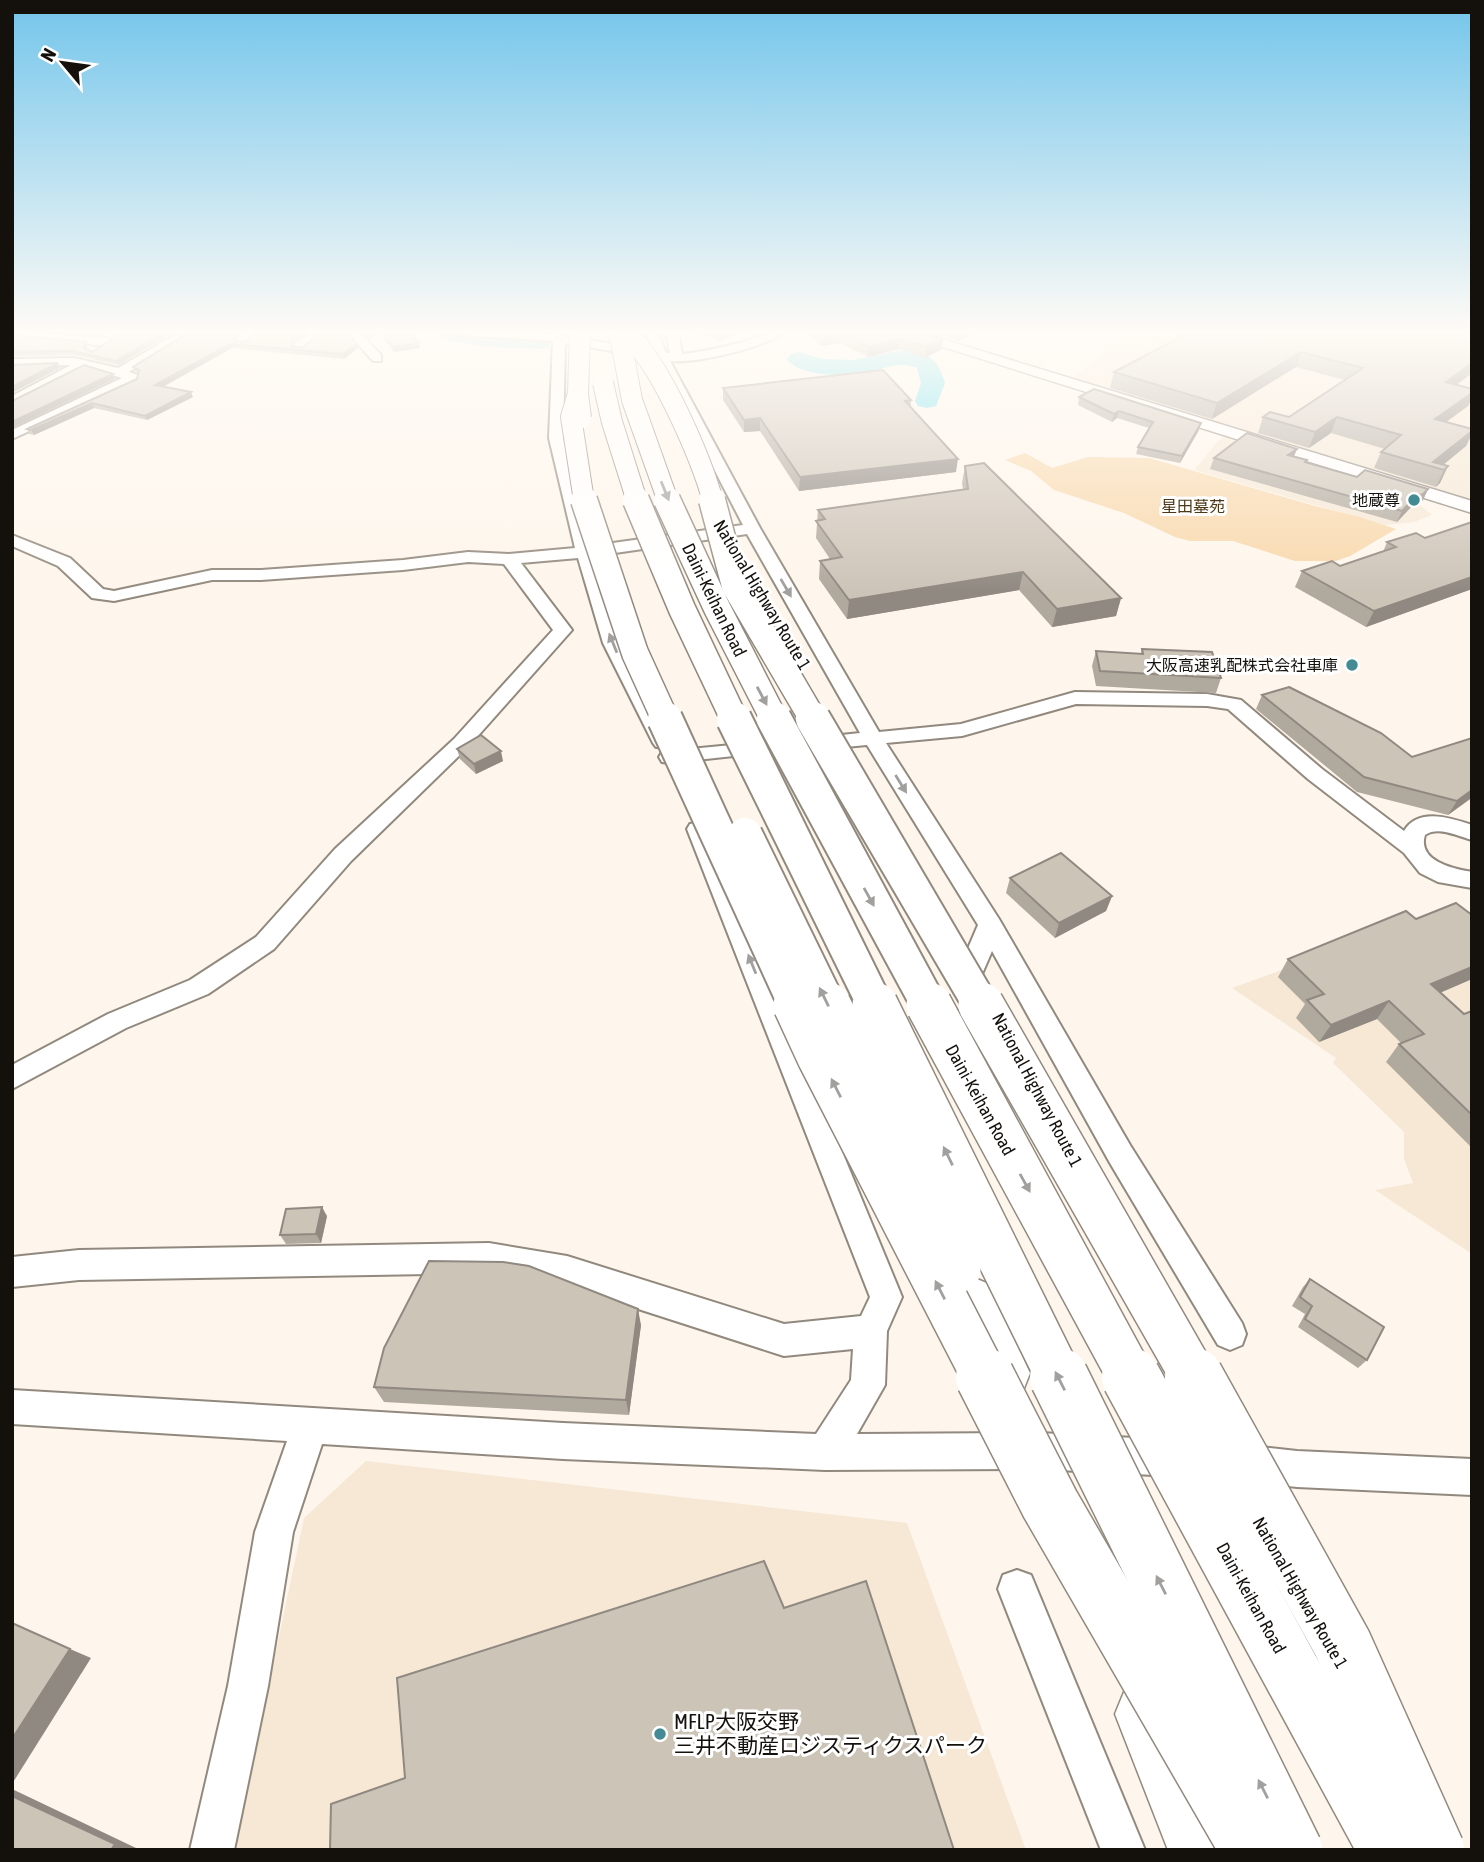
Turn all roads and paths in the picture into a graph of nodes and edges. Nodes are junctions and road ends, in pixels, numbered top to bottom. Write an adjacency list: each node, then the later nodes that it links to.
1 (48, 418): 11 (street)
2 (569, 418): 15 (street)
3 (570, 418): 39 (highway, one-way to 3, bridge)
4 (582, 418): 31 (highway, one-way to 4, bridge)
5 (612, 418): 40 (highway, Daini-Keihan Road, one-way to 5, bridge)
6 (638, 418): 41 (highway, Daini-Keihan Road, one-way to 41, bridge)
7 (658, 418): 23 (highway, National Highway Route 1, bridge)
8 (677, 418): 13 (street)
9 (679, 418): 42 (highway, bridge)
10 (1182, 418): 12 (main road)
11 (12, 435)
12 (1472, 507)
13 (752, 528): 15 (street); 17 (street, one-way to 17)
14 (12, 541): 16 (street)
15 (584, 551): 16 (street); 18 (street, one-way to 15)
16 (509, 559): 24 (street)
17 (873, 739): 18 (street); 20 (street); 22 (street, one-way to 22)
18 (669, 757): 27 (street, one-way to 18)
19 (1472, 834): 20 (street)
20 (1410, 847): 21 (street)
21 (1472, 880)
22 (990, 925): 23 (street); 28 (street)
23 (973, 967): 26 (highway, National Highway Route 1, bridge)
24 (12, 1078)
25 (12, 1272): 27 (street)
26 (1144, 1293): 33 (highway, National Highway Route 1)
27 (870, 1331): 32 (street)
28 (1230, 1334)
29 (12, 1407): 30 (street)
30 (310, 1426): 32 (street); 36 (street)
31 (1040, 1451): 32 (street); 33 (street); 38 (highway)
32 (825, 1452)
33 (1224, 1461): 34 (street); 43 (highway, National Highway Route 1)
34 (1472, 1477)
35 (1017, 1589): 37 (street)
36 (212, 1850)
37 (1123, 1850)
38 (1201, 1850)
39 (1250, 1850)
40 (1293, 1850)
41 (1388, 1850)
42 (1435, 1850)
43 (1447, 1850)

